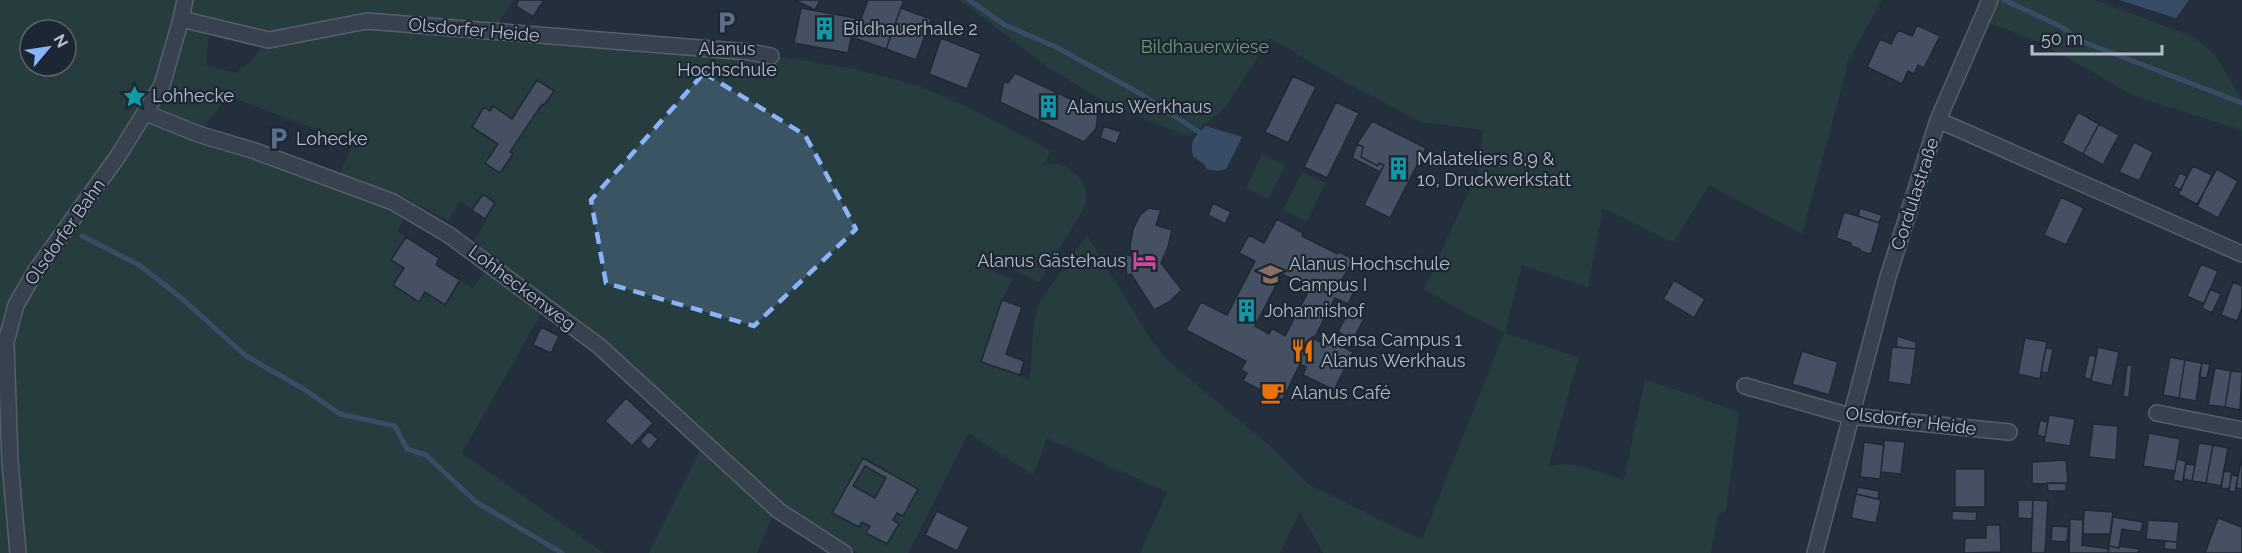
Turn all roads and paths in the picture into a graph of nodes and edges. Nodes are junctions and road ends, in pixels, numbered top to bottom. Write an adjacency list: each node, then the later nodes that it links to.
1 (185, 0): 3 (street, Olsdorfer Bahn)
2 (1990, 0): 6 (street)
3 (181, 19): 4 (street, Olsdorfer Heide); 5 (street, Olsdorfer Bahn)
4 (771, 56)
5 (146, 113): 13 (street, Olsdorfer Bahn); 14 (street, Lohheckenweg)
6 (1938, 120): 7 (street, Cordulastraße); 10 (street, Cordulastraße)
7 (2242, 254)
8 (1744, 386): 10 (street, Olsdorfer Heide)
9 (2157, 413): 11 (street)
10 (1850, 416): 12 (street, Olsdorfer Heide); 15 (street, Cordulastraße)
11 (2242, 430)
12 (2009, 432)
13 (18, 553)
14 (844, 553)
15 (1815, 553)

